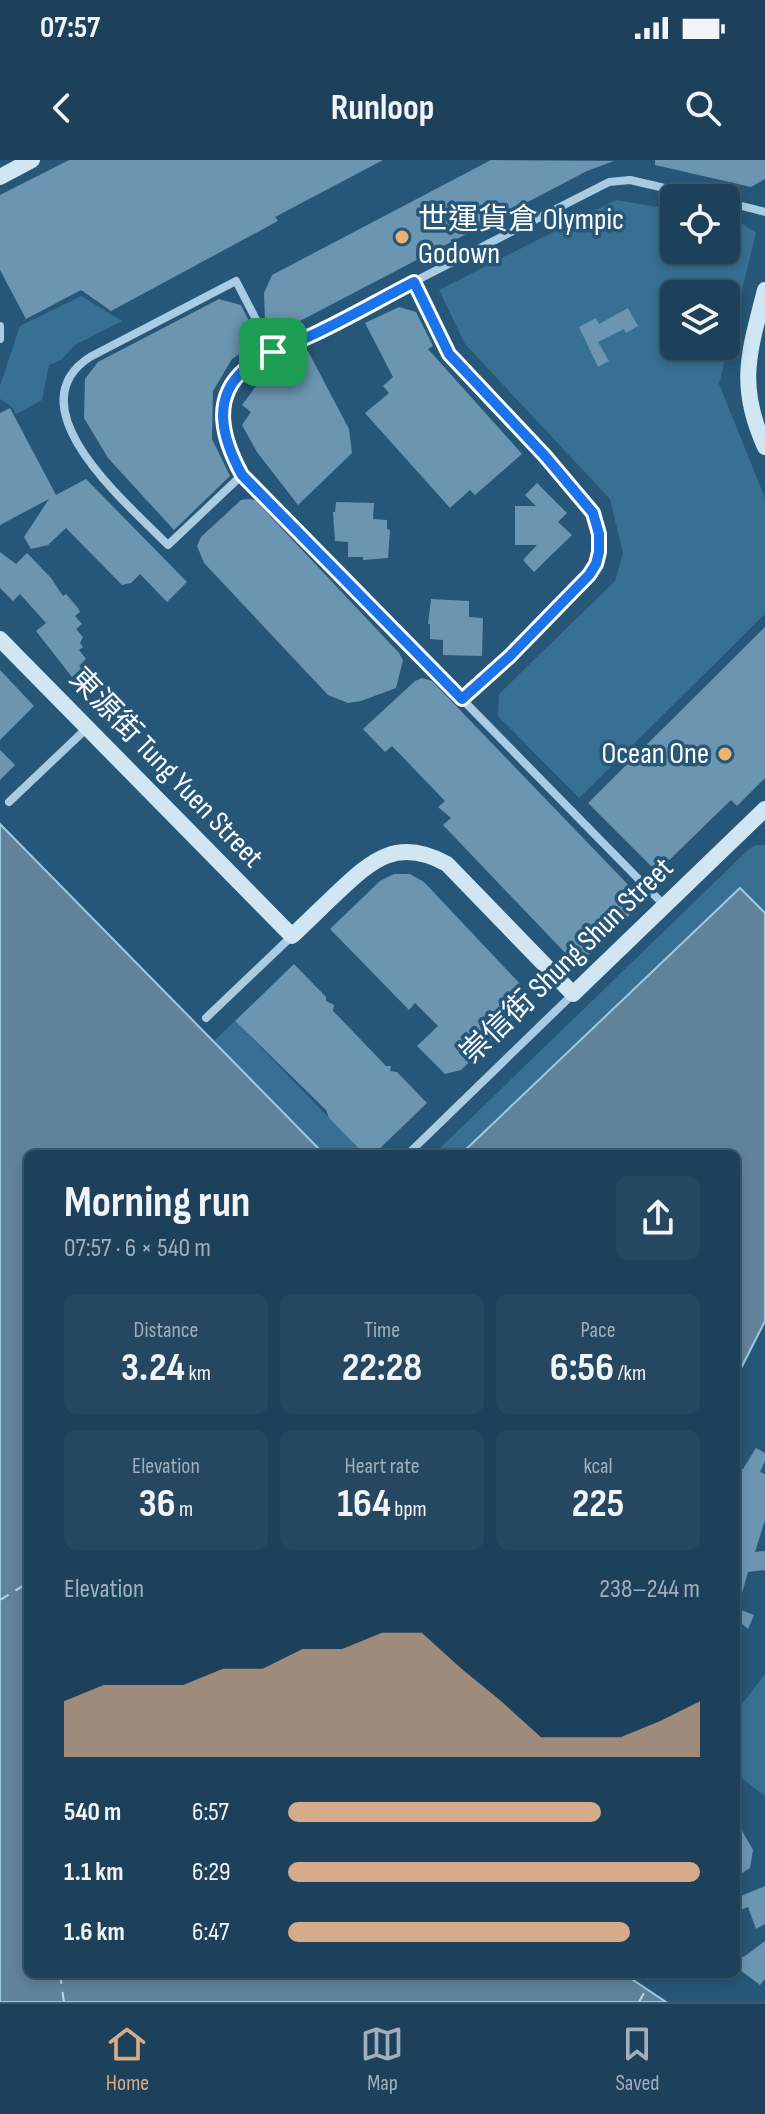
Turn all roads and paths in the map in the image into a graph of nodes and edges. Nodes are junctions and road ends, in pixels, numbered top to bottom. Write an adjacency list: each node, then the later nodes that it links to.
1 (32, 160): 2 (street)
2 (0, 177)
3 (660, 187): 6 (street)
4 (740, 206): 5 (street)
5 (765, 212)
6 (414, 282): 10 (street); 14 (street)
7 (765, 290): 11 (street)
8 (0, 326): 9 (street)
9 (0, 339)
10 (273, 352): 12 (street); 12 (street)
11 (765, 447)
12 (242, 475): 14 (street)
13 (0, 639): 15 (street, 東源街 Tung Yuen Street)
14 (462, 699): 18 (street)
15 (87, 728): 16 (street); 19 (street, 東源街 Tung Yuen Street)
16 (9, 802)
17 (764, 811): 18 (street, 崇信街 Shung Shun Street)
18 (665, 906): 20 (street, 崇信街 Shung Shun Street)
19 (292, 936): 20 (street); 21 (street)
20 (573, 994): 22 (street, 崇信街 Shung Shun Street)
21 (206, 1018)
22 (412, 1150)

